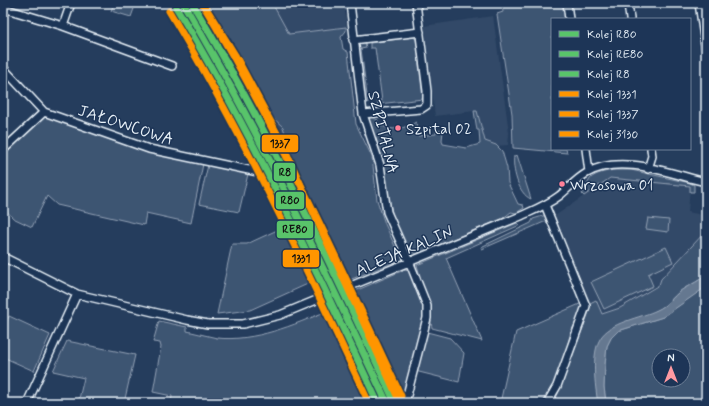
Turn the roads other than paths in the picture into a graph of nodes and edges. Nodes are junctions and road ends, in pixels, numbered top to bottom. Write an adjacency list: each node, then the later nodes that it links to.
1 (71, 3): 10 (street)
2 (350, 3): 12 (street, SZPITALNA)
3 (416, 3): 11 (street)
4 (567, 3): 8 (street)
5 (628, 3): 9 (street)
6 (699, 3): 13 (street)
7 (3, 8): 10 (street)
8 (569, 18)
9 (630, 18)
10 (63, 26): 14 (street)
11 (420, 32): 12 (street); 17 (street)
12 (353, 40): 17 (street, SZPITALNA)
13 (706, 52)
14 (172, 66)
15 (3, 68): 16 (street, JAŁOWCOWA)
16 (44, 112): 18 (street); 22 (street, JAŁOWCOWA)
17 (362, 114): 27 (street, SZPITALNA)
18 (3, 150)
19 (586, 150): 23 (street)
20 (651, 150): 21 (street)
21 (648, 169): 23 (street, ALEJA KALIN); 24 (street, ALEJA KALIN)
22 (258, 172)
23 (589, 172): 25 (street, ALEJA KALIN)
24 (706, 182)
25 (546, 205): 27 (street, ALEJA KALIN); 31 (street)
26 (3, 257): 28 (street, ALEJA KALIN)
27 (409, 262): 28 (street, ALEJA KALIN); 30 (street, SZPITALNA)
28 (77, 294): 29 (street)
29 (27, 403)
30 (405, 403)
31 (547, 403)

